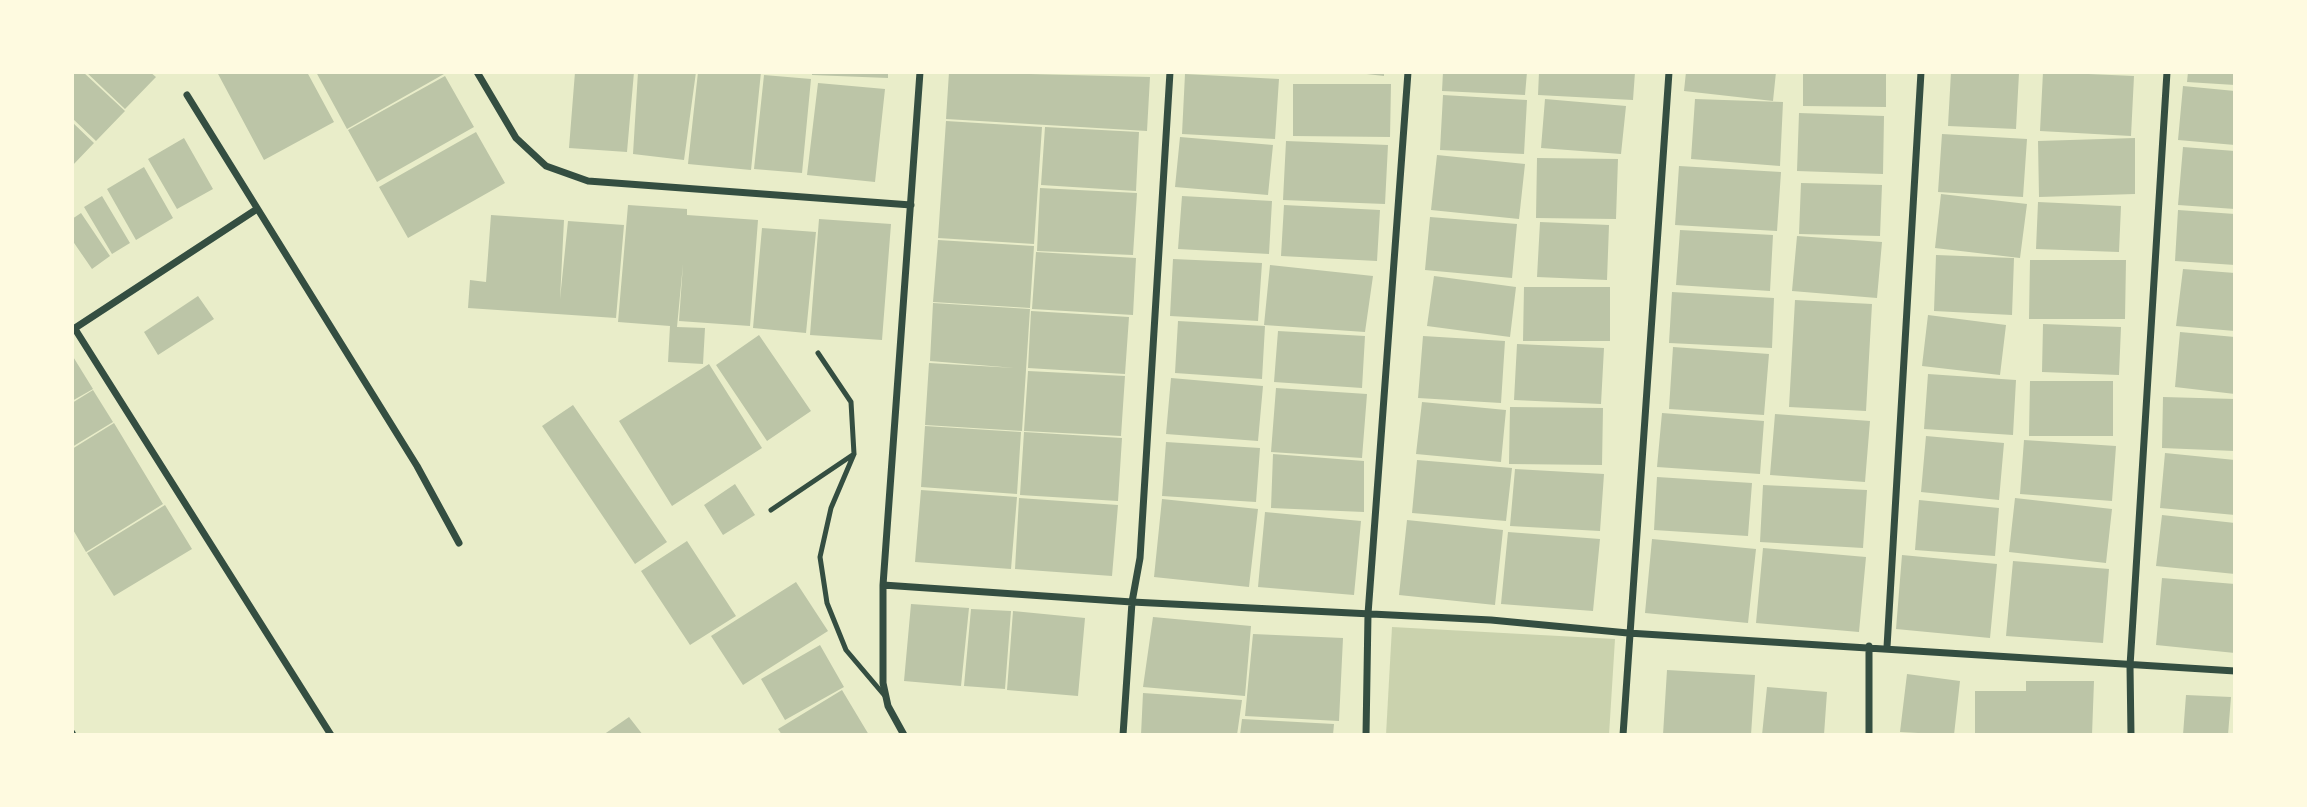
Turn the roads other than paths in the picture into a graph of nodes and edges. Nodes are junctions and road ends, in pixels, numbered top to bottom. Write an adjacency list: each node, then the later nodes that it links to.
1 (477, 72): 9 (street)
2 (920, 72): 9 (street)
3 (1170, 72): 17 (street)
4 (1408, 72): 18 (street)
5 (1669, 72): 19 (street)
6 (1921, 72): 21 (street)
7 (2167, 72): 22 (street)
8 (187, 95): 10 (street)
9 (911, 205): 16 (street)
10 (257, 209): 11 (street); 15 (street)
11 (73, 330): 25 (street)
12 (818, 354): 13 (lane)
13 (854, 454): 14 (lane); 24 (lane)
14 (771, 510)
15 (459, 543)
16 (883, 584): 17 (street); 24 (street)
17 (1132, 601): 18 (street); 27 (street)
18 (1368, 614): 19 (street); 28 (street)
19 (1628, 633): 20 (street); 29 (street)
20 (1869, 646): 21 (street); 30 (street)
21 (1887, 647): 22 (street)
22 (2130, 666): 23 (street); 31 (street)
23 (2235, 671)
24 (885, 696): 26 (street)
25 (331, 735)
26 (904, 735)
27 (1124, 735)
28 (1366, 735)
29 (1623, 735)
30 (1869, 735)
31 (2131, 735)

